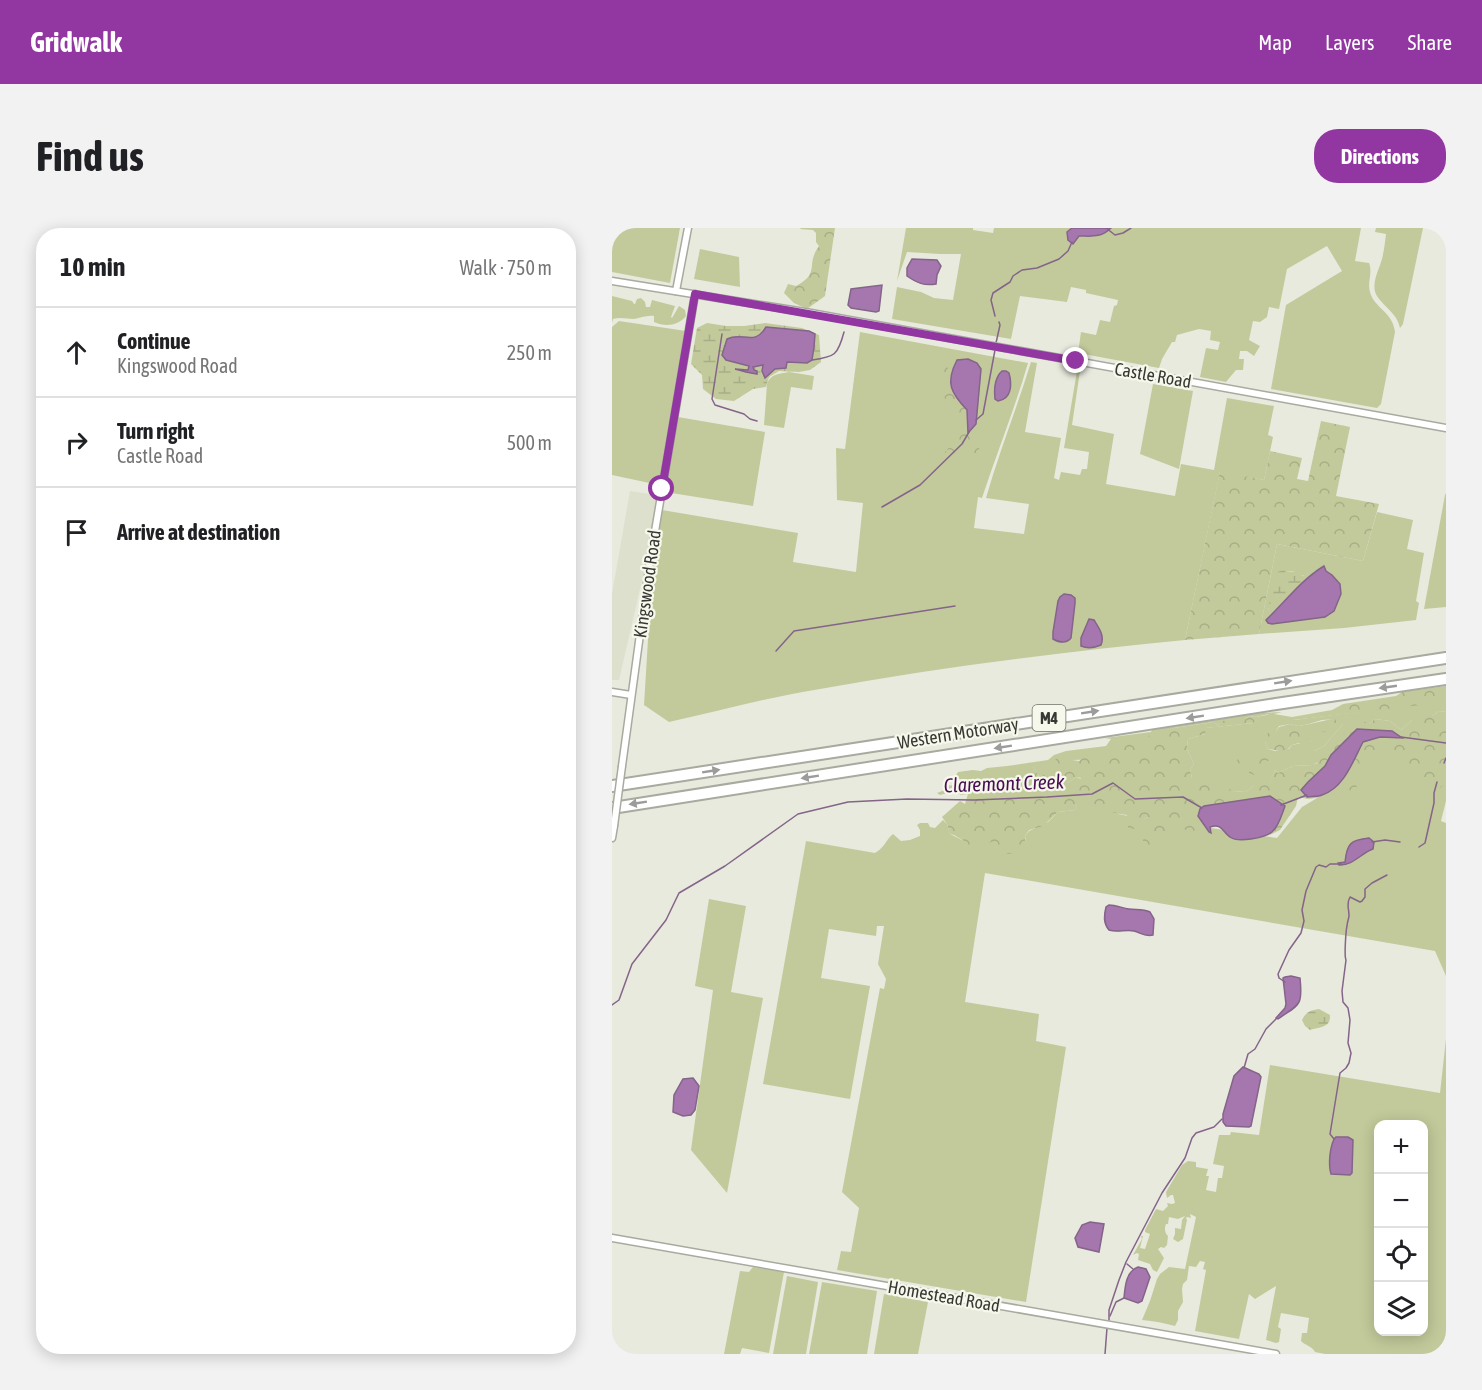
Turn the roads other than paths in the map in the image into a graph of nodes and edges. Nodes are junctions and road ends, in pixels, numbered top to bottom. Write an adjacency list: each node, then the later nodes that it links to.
1 (688, 228): 3 (street)
2 (612, 281): 3 (street, Castle Road)
3 (676, 291): 4 (street, Castle Road)
4 (695, 294): 5 (street, Castle Road); 9 (street, Kingswood Road)
5 (1446, 428)
6 (1446, 658): 10 (highway, Western Motorway / M4, one-way to 6)
7 (1446, 679): 11 (highway, Western Motorway / M4, one-way to 11)
8 (612, 692): 9 (street)
9 (632, 695): 12 (street, Kingswood Road, bridge)
10 (612, 786)
11 (612, 808)
12 (612, 838)
13 (612, 1238): 14 (street, Homestead Road)
14 (1275, 1354)

